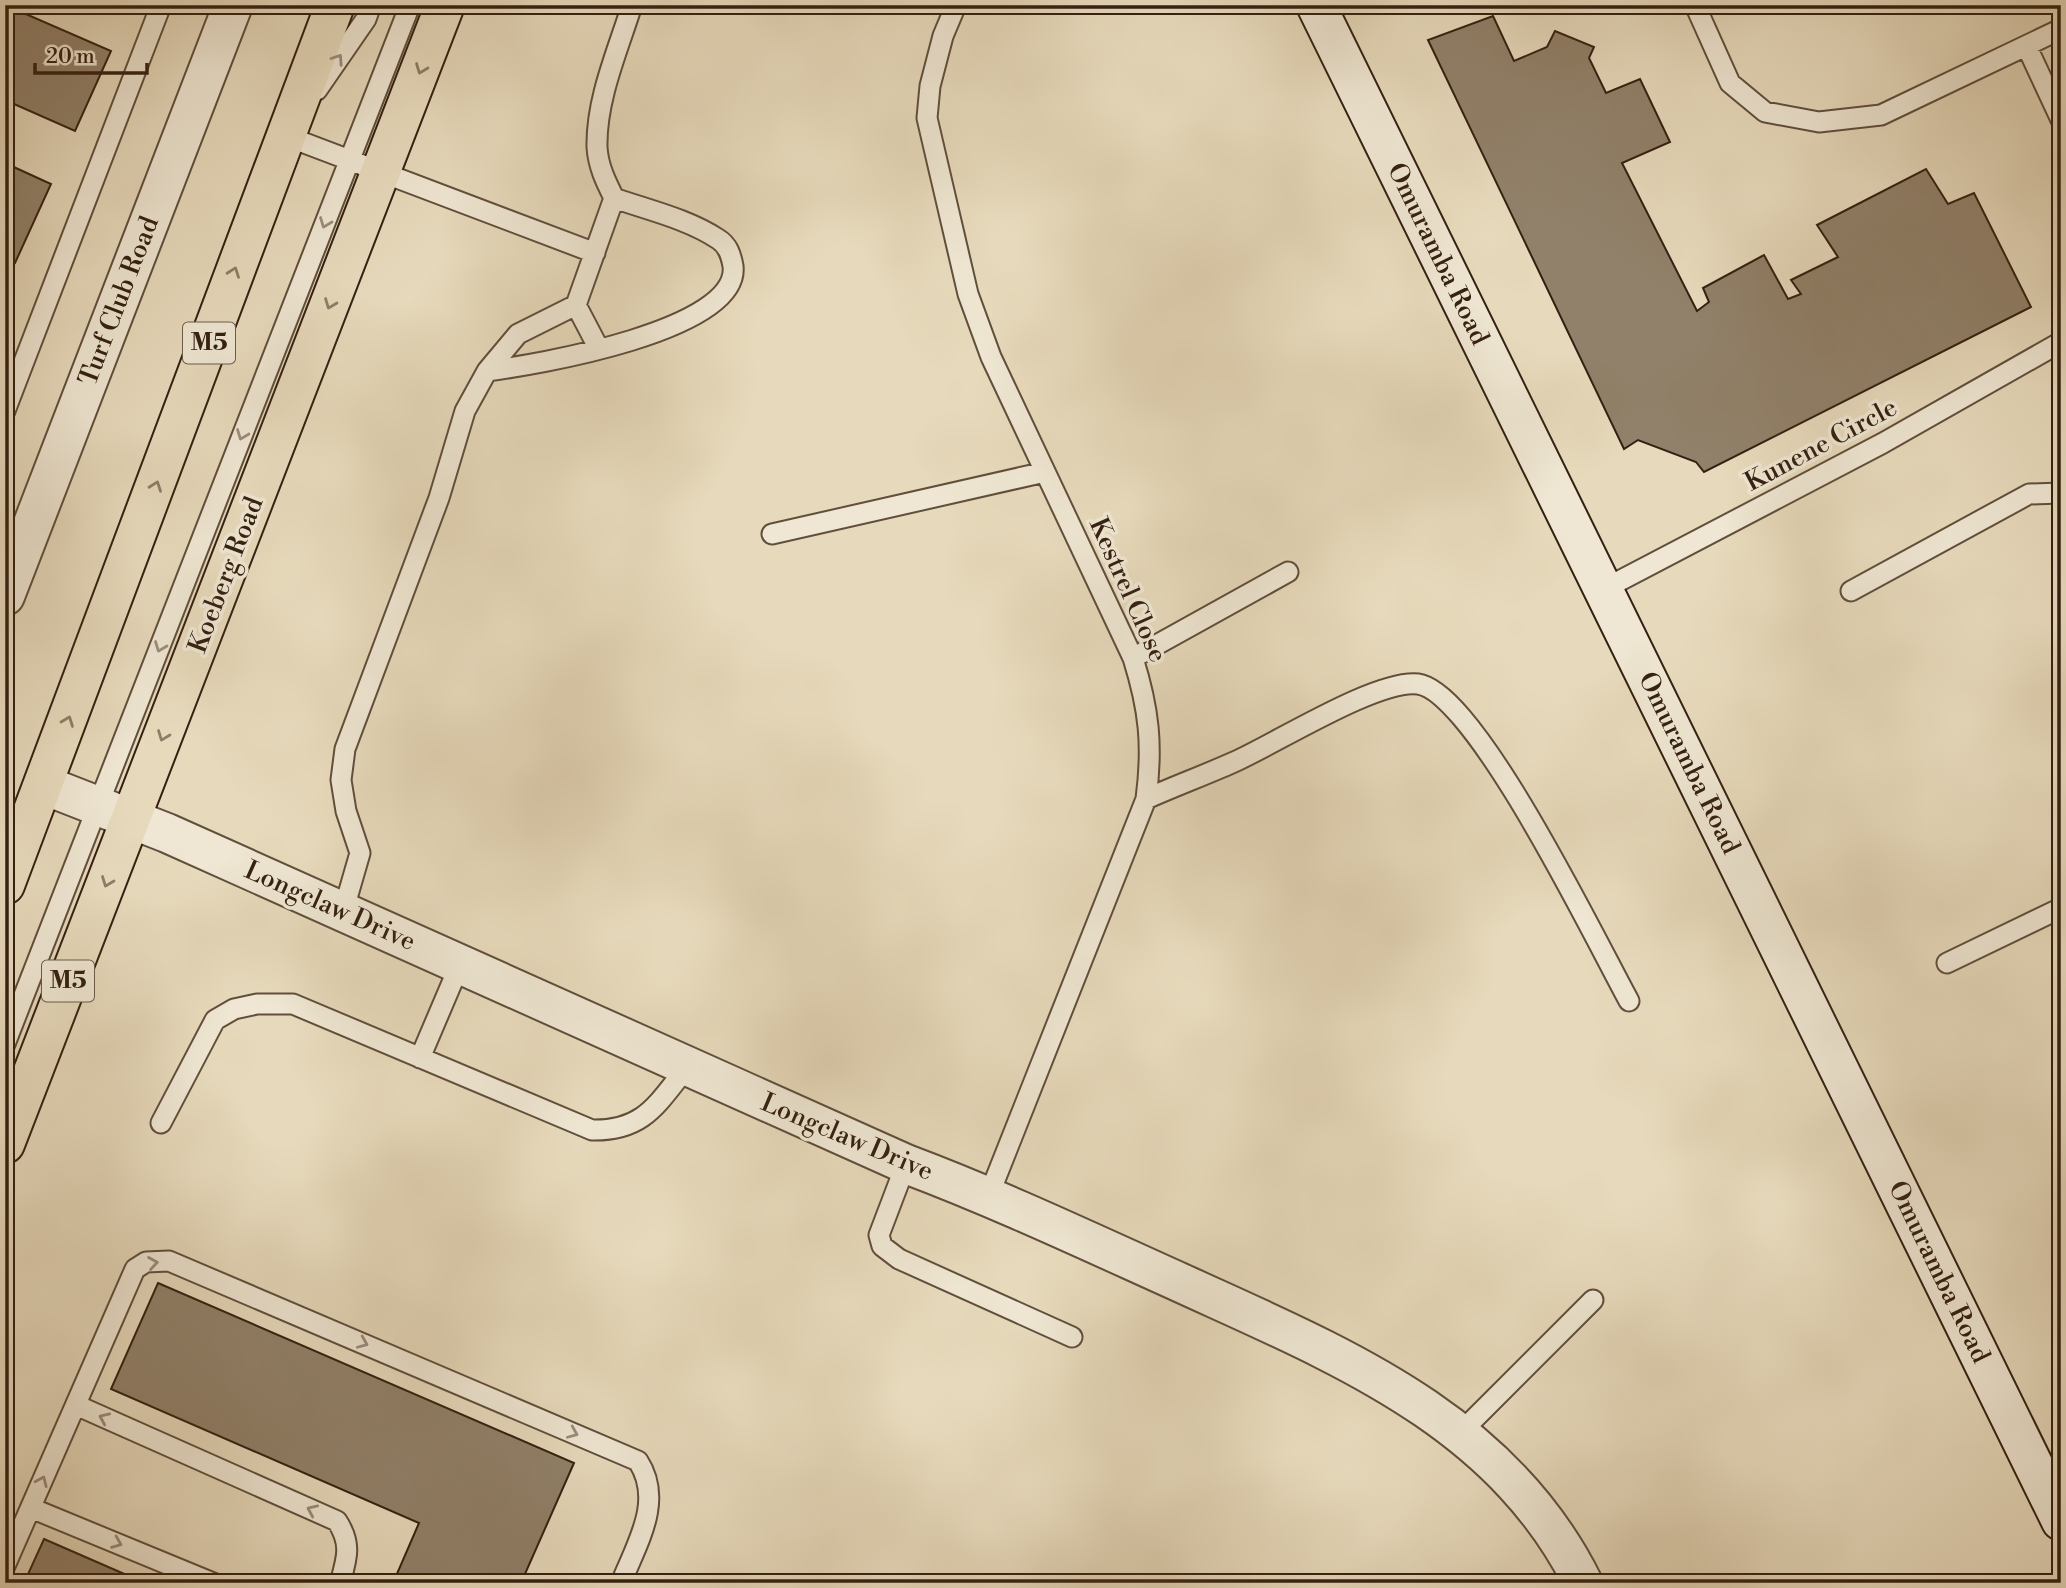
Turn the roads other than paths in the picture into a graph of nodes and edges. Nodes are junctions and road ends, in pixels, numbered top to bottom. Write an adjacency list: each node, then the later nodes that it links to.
1 (161, 5): 22 (lane)
2 (233, 5): 29 (street, Turf Club Road)
3 (335, 5): 14 (main road, M5)
4 (371, 5): 14 (lane, one-way to 4)
5 (410, 5): 15 (lane)
6 (445, 5): 15 (main road, Koeberg Road / M5, one-way to 15)
7 (632, 5): 16 (lane)
8 (956, 5): 23 (lane, Kestrel Close)
9 (1316, 5): 27 (street, Omuramba Road)
10 (1695, 5): 12 (lane)
11 (2061, 29): 12 (lane)
12 (2027, 47): 13 (lane)
13 (2061, 120)
14 (286, 136): 15 (lane); 31 (main road, M5, one-way to 14)
15 (365, 166): 17 (lane); 33 (main road, Koeberg Road / M5, one-way to 33)
16 (614, 198): 17 (lane); 20 (lane)
17 (595, 253): 18 (lane)
18 (576, 305): 20 (lane); 21 (lane)
19 (2061, 342): 27 (lane, Kunene Circle)
20 (599, 349): 21 (lane)
21 (487, 371): 36 (lane)
22 (5, 411)
23 (1045, 472): 25 (lane); 30 (lane, Kestrel Close)
24 (2061, 493): 28 (lane)
25 (772, 534)
26 (1288, 572): 30 (lane)
27 (1604, 589): 52 (street, Omuramba Road)
28 (1852, 591)
29 (5, 596)
30 (1133, 658): 32 (lane, Kestrel Close)
31 (44, 785): 33 (street, Longclaw Drive); 34 (main road, M5)
32 (1146, 799): 39 (lane); 46 (lane, Kestrel Close)
33 (114, 813): 36 (street, Longclaw Drive); 40 (lane); 44 (main road, Koeberg Road / M5, one-way to 44)
34 (5, 885)
35 (2061, 908): 37 (lane)
36 (343, 912): 38 (street, Longclaw Drive)
37 (1947, 962)
38 (460, 964): 41 (lane); 42 (street, Longclaw Drive)
39 (1629, 1002)
40 (5, 1044)
41 (421, 1058): 42 (lane); 43 (lane)
42 (687, 1067): 45 (street, Longclaw Drive)
43 (161, 1123)
44 (5, 1144)
45 (906, 1164): 46 (street, Longclaw Drive); 48 (lane)
46 (989, 1195): 50 (street, Longclaw Drive)
47 (1593, 1300): 50 (lane)
48 (1072, 1337)
49 (76, 1405): 51 (lane, one-way to 49); 55 (lane, one-way to 49); 56 (lane, one-way to 56)
50 (1460, 1433): 57 (street, Longclaw Drive)
51 (31, 1508): 53 (lane); 54 (lane, one-way to 54)
52 (2061, 1521)
53 (5, 1566)
54 (213, 1583)
55 (340, 1583)
56 (621, 1583)
57 (1583, 1583)

